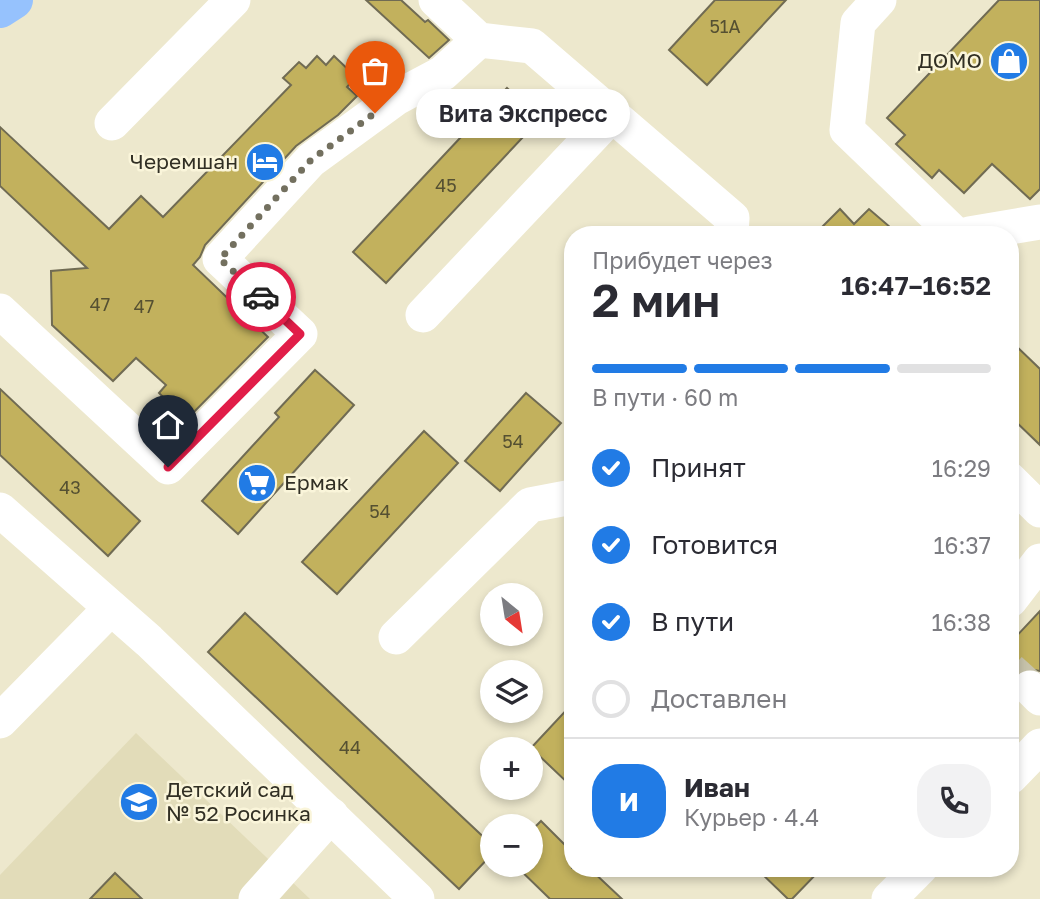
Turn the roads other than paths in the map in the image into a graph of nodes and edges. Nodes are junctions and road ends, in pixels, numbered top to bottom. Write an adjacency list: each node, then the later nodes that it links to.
1 (14, 0): 5 (highway)
2 (233, 0): 8 (lane)
3 (436, 0): 6 (lane)
4 (879, 0): 11 (lane)
5 (0, 9)
6 (479, 40): 7 (lane); 13 (lane)
7 (612, 115): 10 (lane); 14 (lane)
8 (113, 123)
9 (1040, 222): 12 (lane)
10 (732, 226)
11 (947, 226)
12 (1017, 226)
13 (0, 311)
14 (423, 315)
15 (1019, 489): 18 (lane)
16 (564, 499): 22 (lane)
17 (0, 510): 21 (lane)
18 (1040, 510)
19 (1040, 561): 20 (lane)
20 (1019, 588)
21 (111, 608): 23 (lane); 26 (lane)
22 (396, 637)
23 (0, 721)
24 (1040, 746): 25 (lane)
25 (1019, 767)
26 (331, 815): 28 (lane); 29 (lane)
27 (911, 877): 30 (lane)
28 (256, 899)
29 (417, 899)
30 (890, 899)

